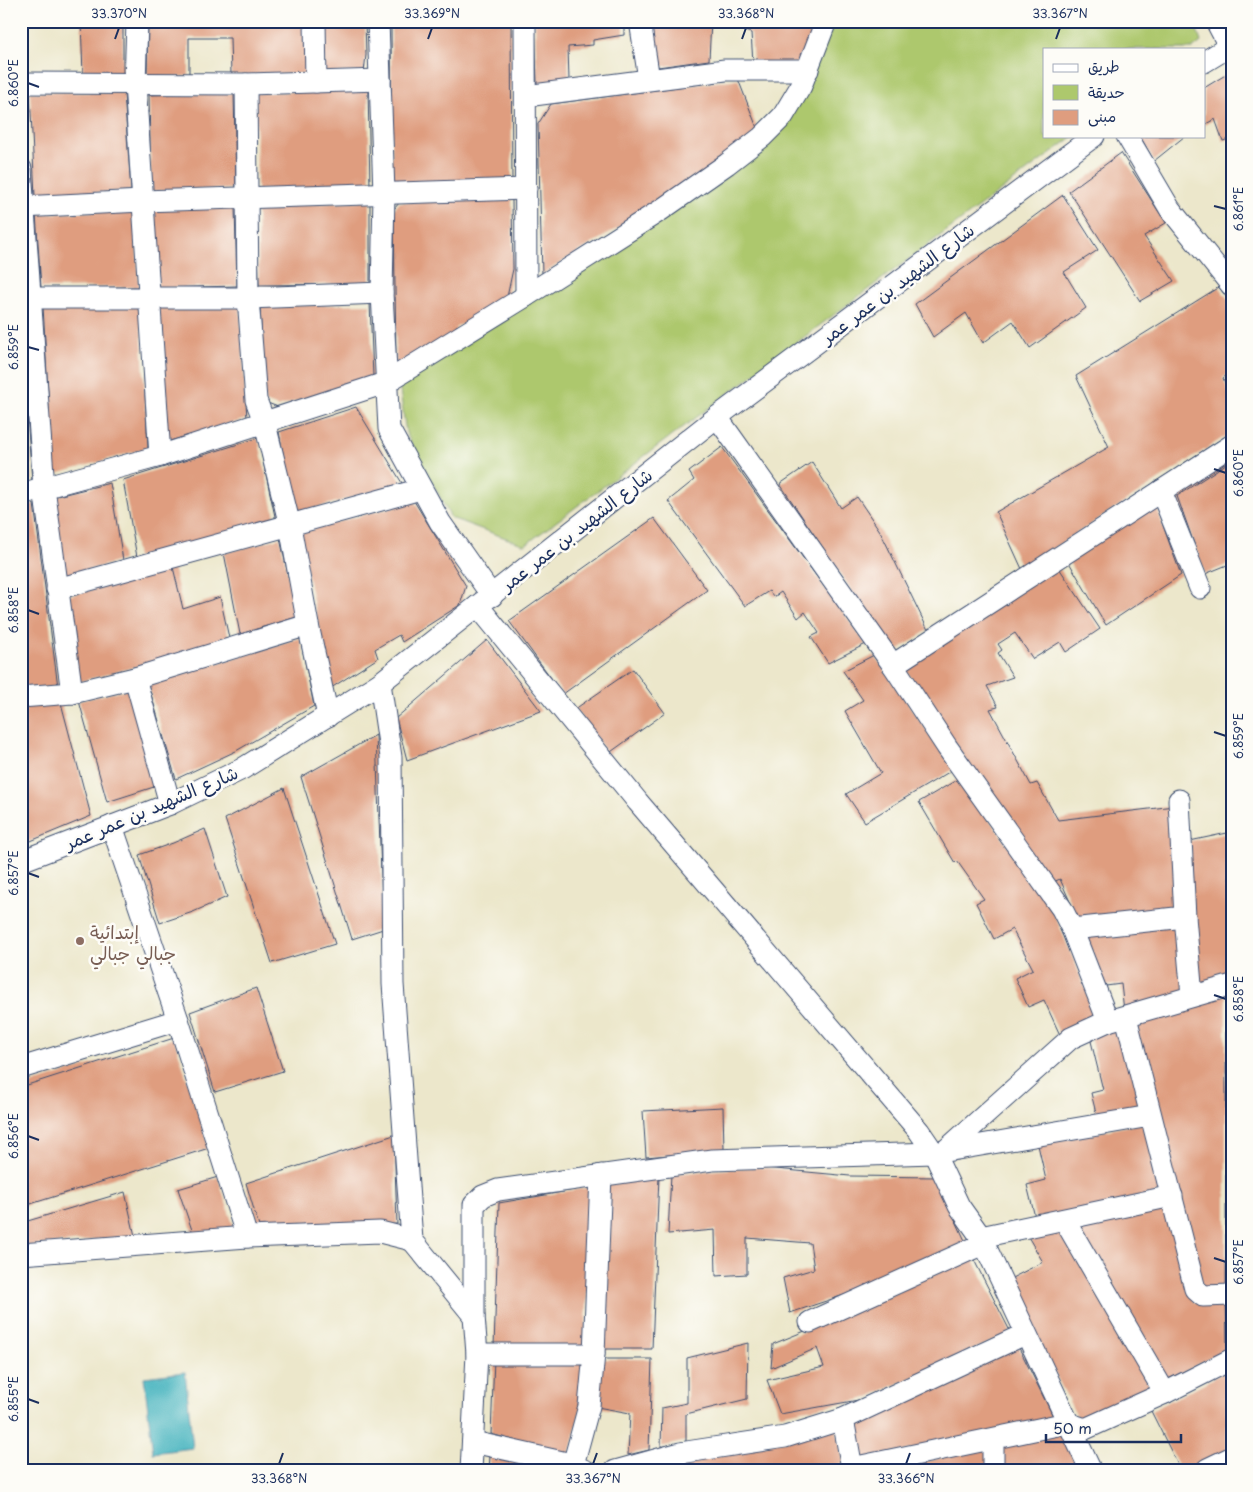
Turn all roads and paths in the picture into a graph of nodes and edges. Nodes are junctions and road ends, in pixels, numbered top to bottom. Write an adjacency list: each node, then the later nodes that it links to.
1 (137, 21): 15 (street)
2 (315, 21): 13 (street)
3 (378, 21): 12 (street)
4 (525, 21): 17 (street)
5 (640, 21): 11 (street)
6 (826, 21): 10 (street)
7 (1216, 21): 8 (street)
8 (1231, 45): 9 (street)
9 (1206, 61)
10 (808, 70): 11 (street); 28 (street)
11 (649, 79): 17 (street)
12 (380, 80): 13 (street); 22 (street)
13 (316, 82): 16 (street)
14 (21, 83): 15 (street)
15 (135, 84): 16 (street); 24 (street)
16 (246, 84): 23 (street)
17 (526, 96): 21 (street)
18 (1091, 138): 33 (street, شارع الشهيد بن عمر عمر)
19 (1128, 138): 26 (street)
20 (21, 169): 25 (street)
21 (526, 189): 22 (street); 28 (street)
22 (384, 193): 23 (street); 27 (street)
23 (246, 199): 24 (street); 31 (street)
24 (142, 201): 25 (street); 30 (street)
25 (22, 207): 29 (street)
26 (1232, 286)
27 (382, 293): 31 (street); 32 (street)
28 (526, 296): 32 (street)
29 (26, 298): 30 (street); 37 (street)
30 (150, 298): 31 (street); 36 (street)
31 (248, 298): 34 (street)
32 (385, 383): 34 (street); 38 (street)
33 (717, 417): 44 (street, شارع الشهيد بن عمر عمر); 46 (street)
34 (265, 424): 36 (street); 41 (street)
35 (1232, 445): 39 (street)
36 (160, 456): 37 (street)
37 (44, 488): 40 (street); 43 (street)
38 (421, 489): 41 (street); 44 (street)
39 (1161, 491): 42 (street); 46 (street)
40 (21, 494)
41 (290, 526): 43 (street); 45 (street)
42 (1200, 588)
43 (57, 589): 49 (street)
44 (485, 601): 48 (street, شارع الشهيد بن عمر عمر); 64 (street)
45 (308, 625): 47 (street); 51 (street)
46 (893, 665): 57 (street)
47 (135, 678): 49 (street); 53 (street)
48 (380, 683): 51 (street, شارع الشهيد بن عمر عمر); 69 (street)
49 (72, 693): 50 (street)
50 (21, 697)
51 (328, 716): 53 (street, شارع الشهيد بن عمر عمر)
52 (1179, 800): 56 (street)
53 (170, 804): 54 (street, شارع الشهيد بن عمر عمر)
54 (112, 826): 55 (street, شارع الشهيد بن عمر عمر); 61 (street)
55 (21, 861)
56 (1185, 917): 57 (street); 59 (street)
57 (1072, 929): 60 (street)
58 (1232, 985): 59 (street)
59 (1192, 996): 60 (street)
60 (1117, 1019): 63 (street); 64 (street)
61 (178, 1020): 62 (street); 68 (street)
62 (21, 1068)
63 (1150, 1116): 64 (street); 66 (street)
64 (940, 1152): 65 (street); 70 (street)
65 (601, 1175): 73 (street); 77 (street)
66 (1172, 1196): 67 (street); 72 (street)
67 (1065, 1221): 70 (street); 79 (street)
68 (246, 1236): 69 (street); 71 (street)
69 (412, 1240): 73 (street)
70 (982, 1241): 74 (street); 75 (street)
71 (21, 1254)
72 (1232, 1296)
73 (474, 1316): 76 (street)
74 (810, 1322)
75 (1025, 1334): 80 (street); 81 (street)
76 (477, 1354): 77 (street); 83 (street)
77 (594, 1354): 85 (street)
78 (1232, 1359): 79 (street)
79 (1165, 1393): 81 (street)
80 (844, 1419): 82 (street); 87 (street)
81 (1067, 1424): 82 (street); 89 (street)
82 (994, 1440): 88 (street)
83 (473, 1442): 85 (street); 86 (street)
84 (1232, 1460): 90 (main road)
85 (580, 1468)
86 (471, 1471)
87 (615, 1471)
88 (993, 1471)
89 (1091, 1471)
90 (1209, 1471)

